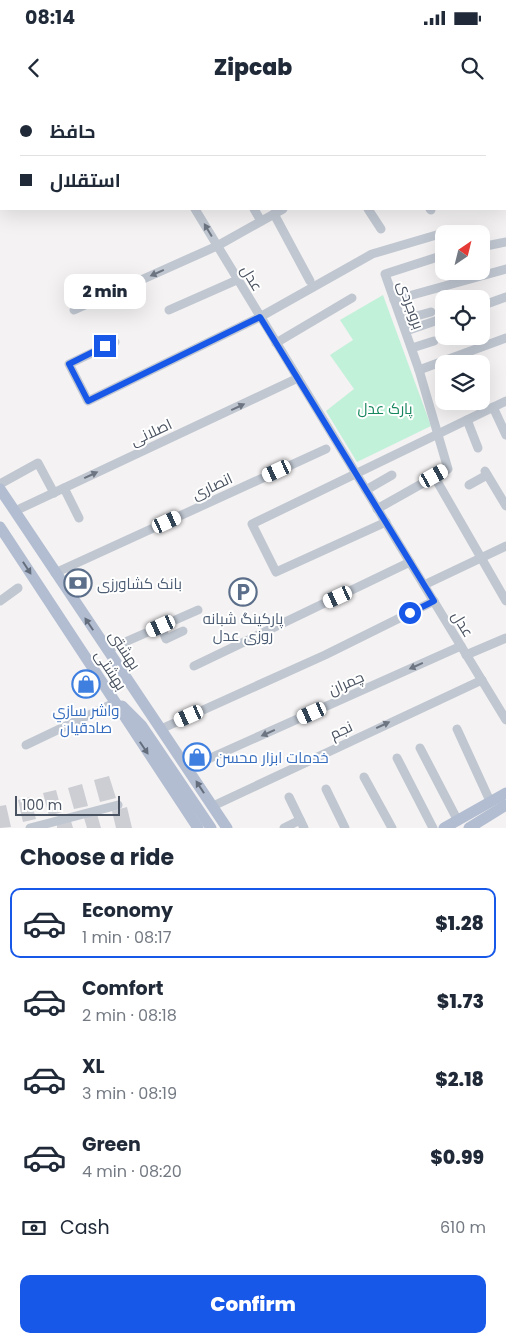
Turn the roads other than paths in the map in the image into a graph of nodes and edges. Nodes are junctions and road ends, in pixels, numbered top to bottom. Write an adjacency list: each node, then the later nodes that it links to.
1 (196, 210): 11 (street, عدل, one-way to 1)
2 (255, 210): 6 (street)
3 (281, 210): 5 (street)
4 (369, 210): 7 (street)
5 (274, 214): 6 (street); 15 (street)
6 (261, 221): 11 (street)
7 (381, 229)
8 (435, 237): 23 (street)
9 (506, 242): 10 (street)
10 (490, 245)
11 (217, 246): 14 (street, عدل); 20 (street, one-way to 20)
12 (435, 258): 18 (street, بروجردی)
13 (506, 269): 18 (street)
14 (237, 280): 21 (street); 23 (street, عدل)
15 (310, 281)
16 (506, 297): 19 (street)
17 (352, 298): 30 (street)
18 (394, 300): 24 (street, بروجردی)
19 (490, 303)
20 (74, 310)
21 (170, 310)
22 (430, 312): 24 (street)
23 (260, 317): 29 (street); 30 (street, عدل)
24 (402, 320): 26 (street, بروجردی)
25 (435, 321): 26 (street)
26 (406, 331): 31 (street, بروجردی)
27 (506, 338): 32 (street)
28 (434, 341): 31 (street)
29 (115, 342)
30 (276, 343): 33 (street, عدل)
31 (412, 348): 32 (street, بروجردی)
32 (419, 370): 37 (street, بروجردی)
33 (298, 378): 41 (street, عدل); 46 (street, اصلانی, one-way to 33)
34 (506, 401): 35 (street)
35 (494, 407): 36 (street); 38 (street)
36 (467, 420): 37 (street); 39 (street)
37 (439, 434): 41 (street); 43 (street, بروجردی)
38 (506, 435)
39 (478, 448)
40 (326, 449): 59 (street, انصاری)
41 (357, 475): 48 (street, عدل); 54 (street)
42 (392, 475): 48 (street)
43 (434, 476): 51 (street, بروجردی); 57 (street)
44 (0, 484): 49 (street)
45 (469, 485): 50 (street)
46 (64, 488): 49 (street, اصلانی); 53 (street)
47 (0, 489): 52 (main road, بهشتى)
48 (366, 490): 51 (street, عدل)
49 (54, 493): 52 (street, اصلانی)
50 (506, 506)
51 (377, 508): 54 (street, عدل)
52 (15, 511): 59 (main road, بهشتى)
53 (79, 518)
54 (386, 522): 58 (street, عدل)
55 (0, 527): 74 (main road, بهشتی, one-way to 74)
56 (506, 546): 57 (street)
57 (482, 558): 60 (street); 64 (street)
58 (410, 562): 60 (street, عدل); 72 (street)
59 (55, 573): 70 (main road, بهشتى, one-way to 59)
60 (424, 585): 63 (street, عدل)
61 (18, 588): 62 (street)
62 (0, 601)
63 (434, 601): 69 (street, عدل); 77 (street)
64 (506, 601)
65 (198, 610): 66 (street)
66 (161, 626): 67 (street); 70 (street)
67 (183, 631)
68 (506, 638): 71 (street)
69 (461, 646): 71 (street, عدل); 82 (street, چمران, one-way to 82)
70 (107, 650): 77 (main road, بهشتى)
71 (466, 655): 73 (street, عدل)
72 (194, 666)
73 (482, 680): 75 (street, عدل); 90 (street, نجم, one-way to 73)
74 (111, 698): 79 (street); 94 (main road, بهشتی, one-way to 94); 95 (main road)
75 (503, 709): 76 (street, عدل)
76 (506, 720)
77 (161, 729): 82 (main road, بهشتى)
78 (458, 729): 87 (street)
79 (26, 745)
80 (420, 748): 91 (street)
81 (397, 758): 100 (street)
82 (188, 768): 90 (main road, بهشتى, one-way to 82)
83 (364, 777): 99 (street)
84 (326, 789): 98 (street)
85 (506, 793): 87 (main road)
86 (290, 797): 92 (street)
87 (490, 801): 91 (main road)
88 (506, 804): 102 (main road)
89 (118, 805): 93 (street)
90 (213, 806): 96 (main road, بهشتى)
91 (458, 821): 101 (main road)
92 (302, 824): 97 (street)
93 (30, 828)
94 (198, 828)
95 (211, 828)
96 (227, 828)
97 (284, 828)
98 (345, 828)
99 (392, 828)
100 (433, 828)
101 (444, 828)
102 (469, 828)

